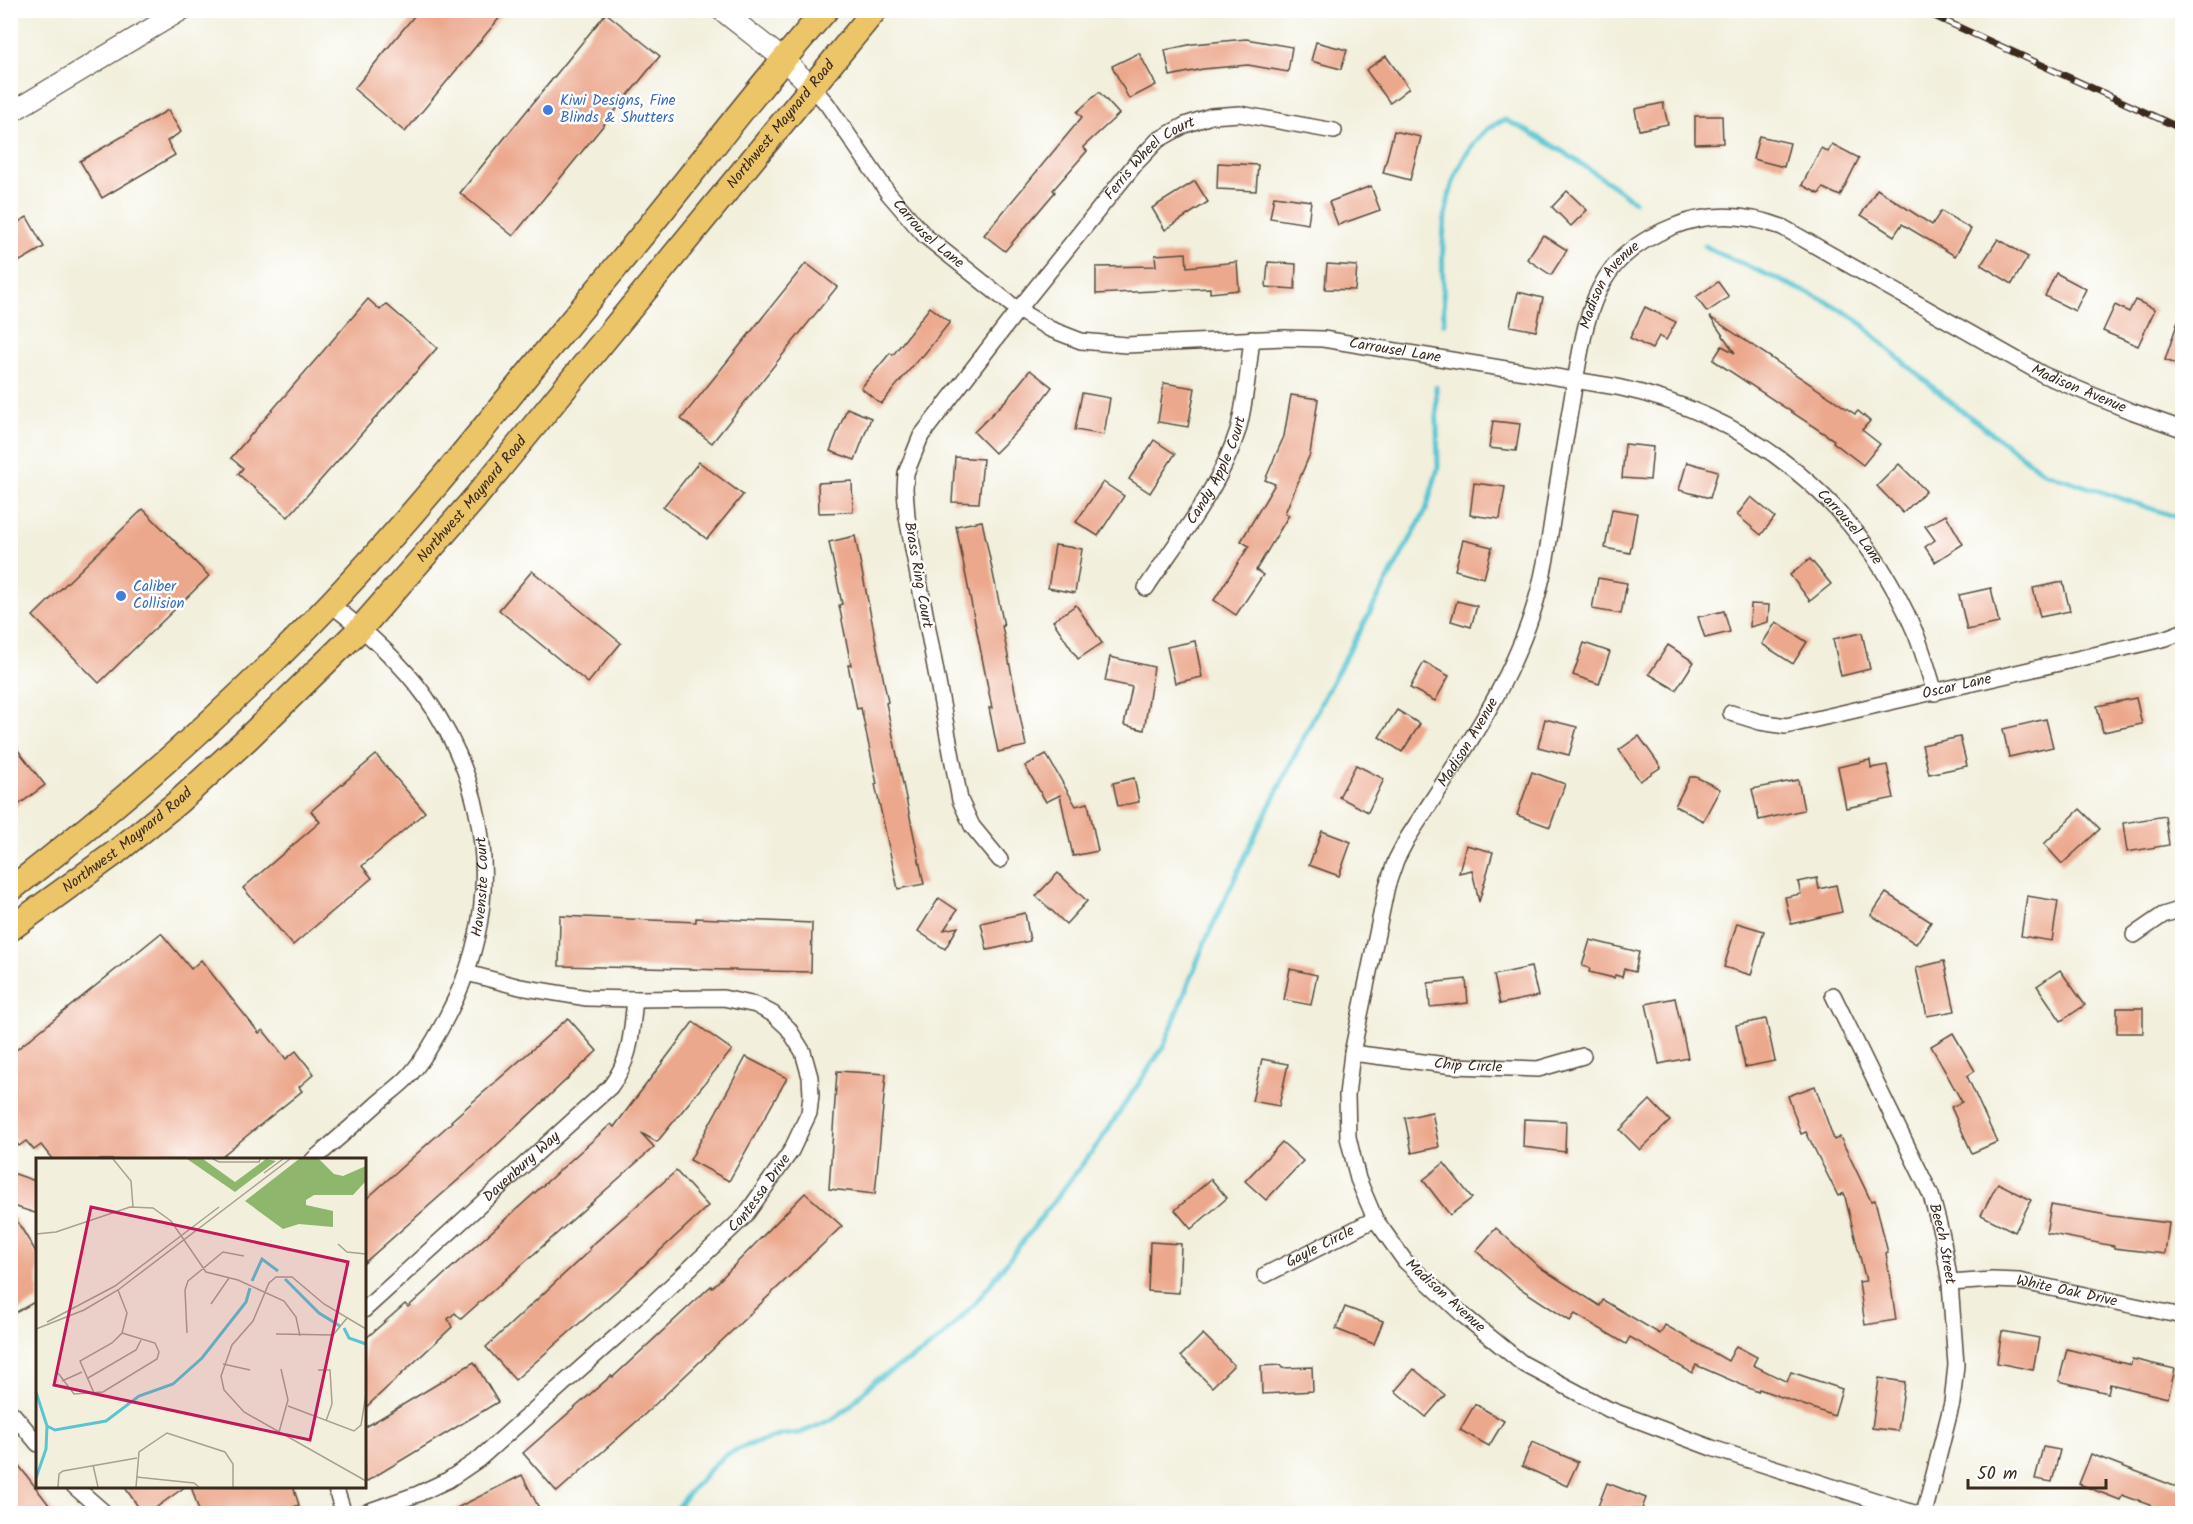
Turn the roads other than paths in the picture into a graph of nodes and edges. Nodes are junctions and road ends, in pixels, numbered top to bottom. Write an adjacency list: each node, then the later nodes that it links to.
1 (182, 10): 7 (street)
2 (721, 10): 5 (street)
3 (826, 10): 5 (main road)
4 (875, 10): 6 (main road, Northwest Maynard Road)
5 (783, 59): 6 (street); 14 (main road)
6 (812, 87): 9 (street, Carrousel Lane); 15 (main road, Northwest Maynard Road)
7 (10, 114)
8 (1334, 131): 9 (street, Ferris Wheel Court)
9 (1018, 310): 10 (street, Carrousel Lane); 19 (street, Brass Ring Court)
10 (1252, 339): 11 (street, Carrousel Lane); 13 (street, Candy Apple Court)
11 (1575, 381): 12 (street, Madison Avenue); 17 (street, Carrousel Lane); 27 (street, Madison Avenue)
12 (2182, 429)
13 (1146, 588)
14 (330, 604): 15 (street, Havensite Court); 20 (main road)
15 (361, 628): 22 (main road, Northwest Maynard Road); 24 (street, Havensite Court)
16 (2182, 632): 17 (street, Oscar Lane)
17 (1935, 693): 18 (street, Oscar Lane)
18 (1731, 713)
19 (1000, 860)
20 (10, 890)
21 (2182, 909): 23 (street)
22 (10, 930)
23 (2134, 935)
24 (467, 973): 26 (street, Contessa Drive); 29 (street, Havensite Court)
25 (1833, 995): 32 (street, Beech Street)
26 (635, 999): 33 (street, Davenbury Way); 41 (street, Contessa Drive)
27 (1352, 1053): 28 (street, Chip Circle); 30 (street, Madison Avenue)
28 (1583, 1056)
29 (315, 1158)
30 (1374, 1219): 31 (street, Gayle Circle); 42 (street, Madison Avenue)
31 (1265, 1275)
32 (1950, 1283): 34 (street, White Oak Drive); 43 (street, Beech Street)
33 (366, 1308)
34 (2182, 1316)
35 (13, 1414): 36 (street)
36 (36, 1442)
37 (76, 1488): 39 (street)
38 (336, 1488): 40 (street)
39 (106, 1514)
40 (344, 1514)
41 (361, 1514)
42 (1917, 1514)
43 (1924, 1514)

